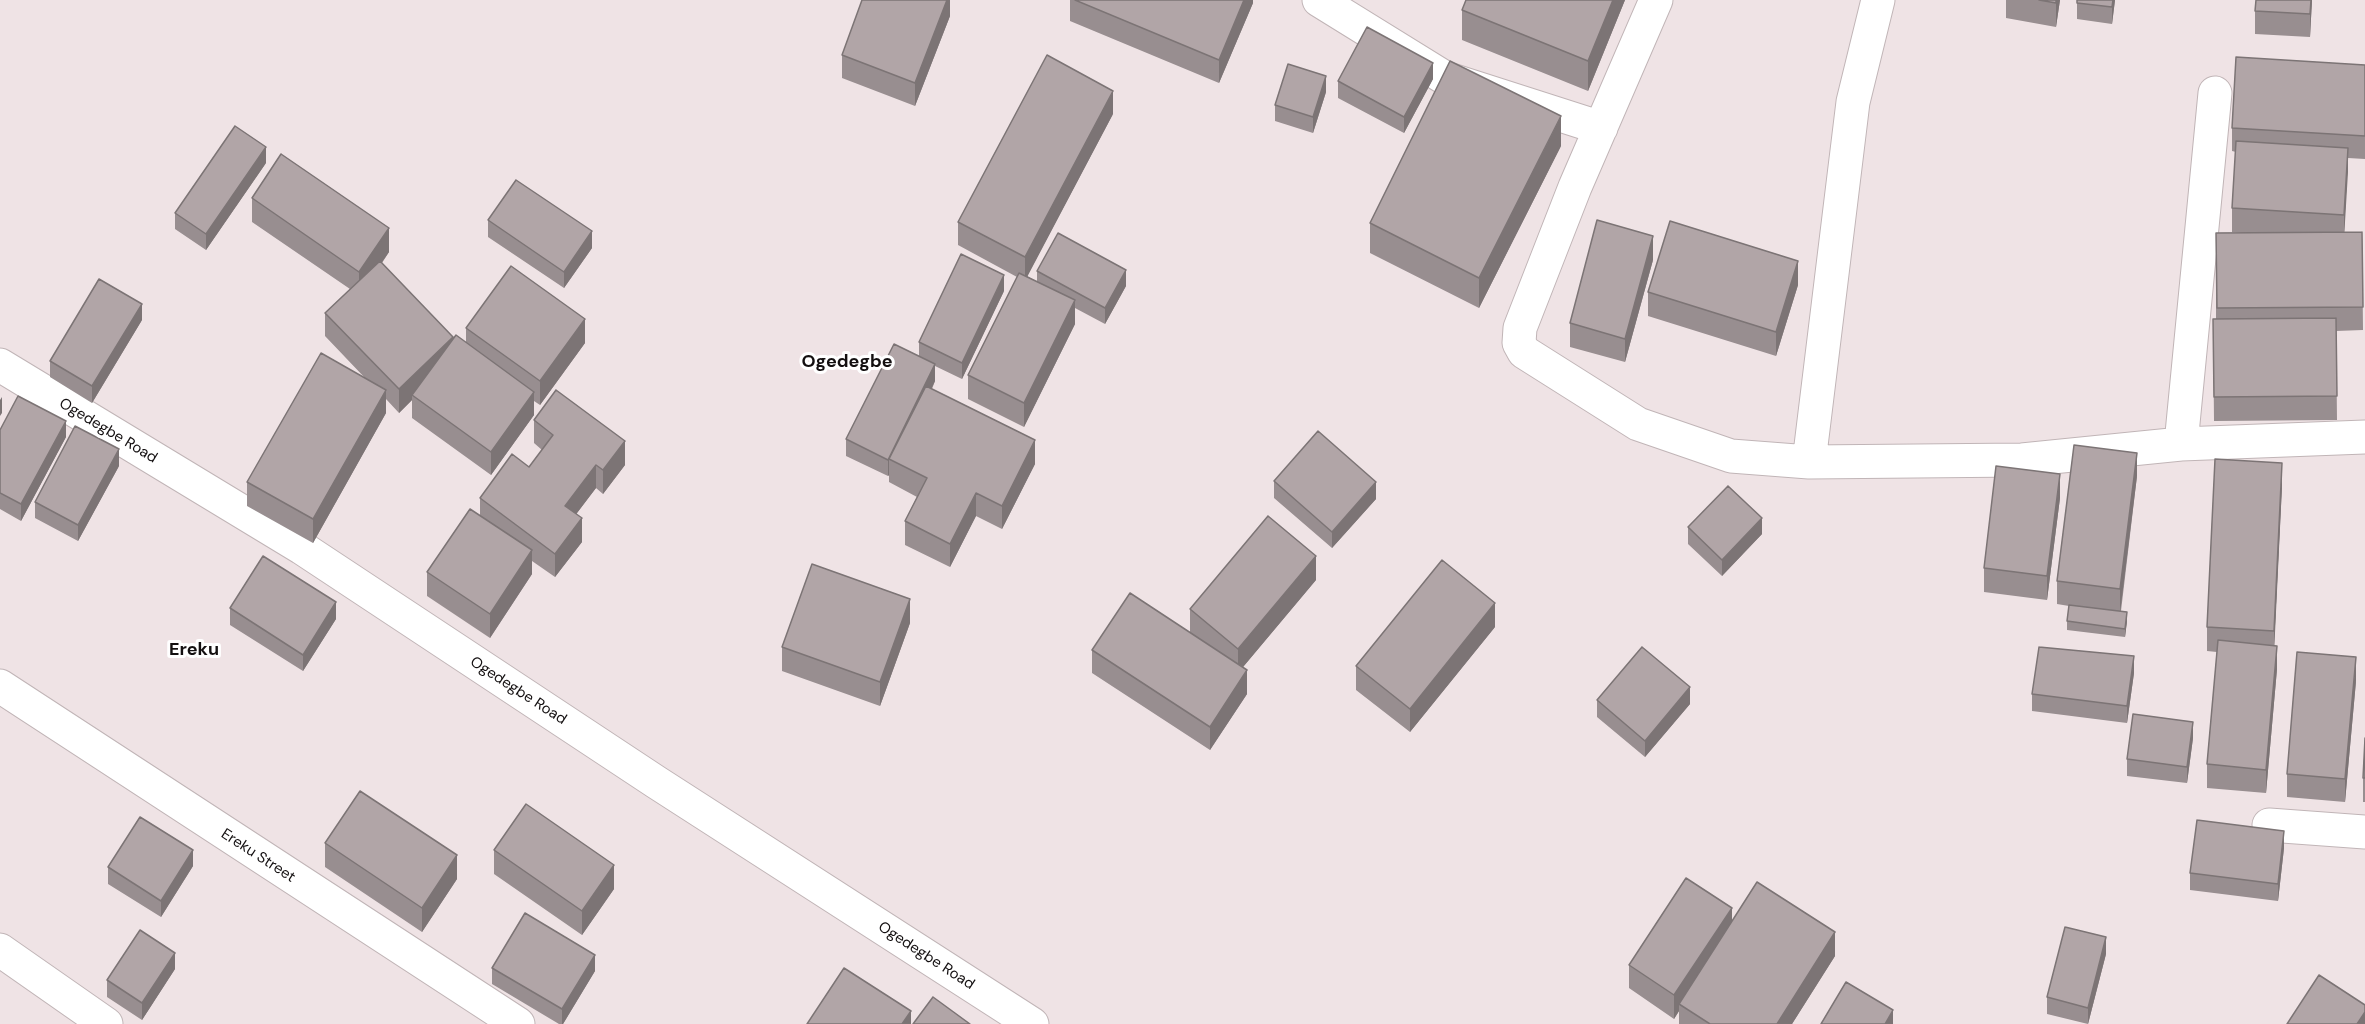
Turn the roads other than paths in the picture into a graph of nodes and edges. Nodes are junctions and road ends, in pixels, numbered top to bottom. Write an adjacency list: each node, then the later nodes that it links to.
1 (1319, 0): 5 (street)
2 (1656, 0): 5 (street)
3 (1878, 0): 9 (street)
4 (2215, 93): 8 (street)
5 (1601, 128): 9 (street)
6 (0, 365): 16 (street, Ogedegbe Road)
7 (2365, 437): 8 (street)
8 (2181, 444): 9 (street)
9 (1809, 462)
10 (0, 686): 15 (street, Ereku Street)
11 (2269, 825): 12 (street)
12 (2365, 832)
13 (0, 950): 14 (street)
14 (106, 1024)
15 (518, 1024)
16 (1032, 1024)

